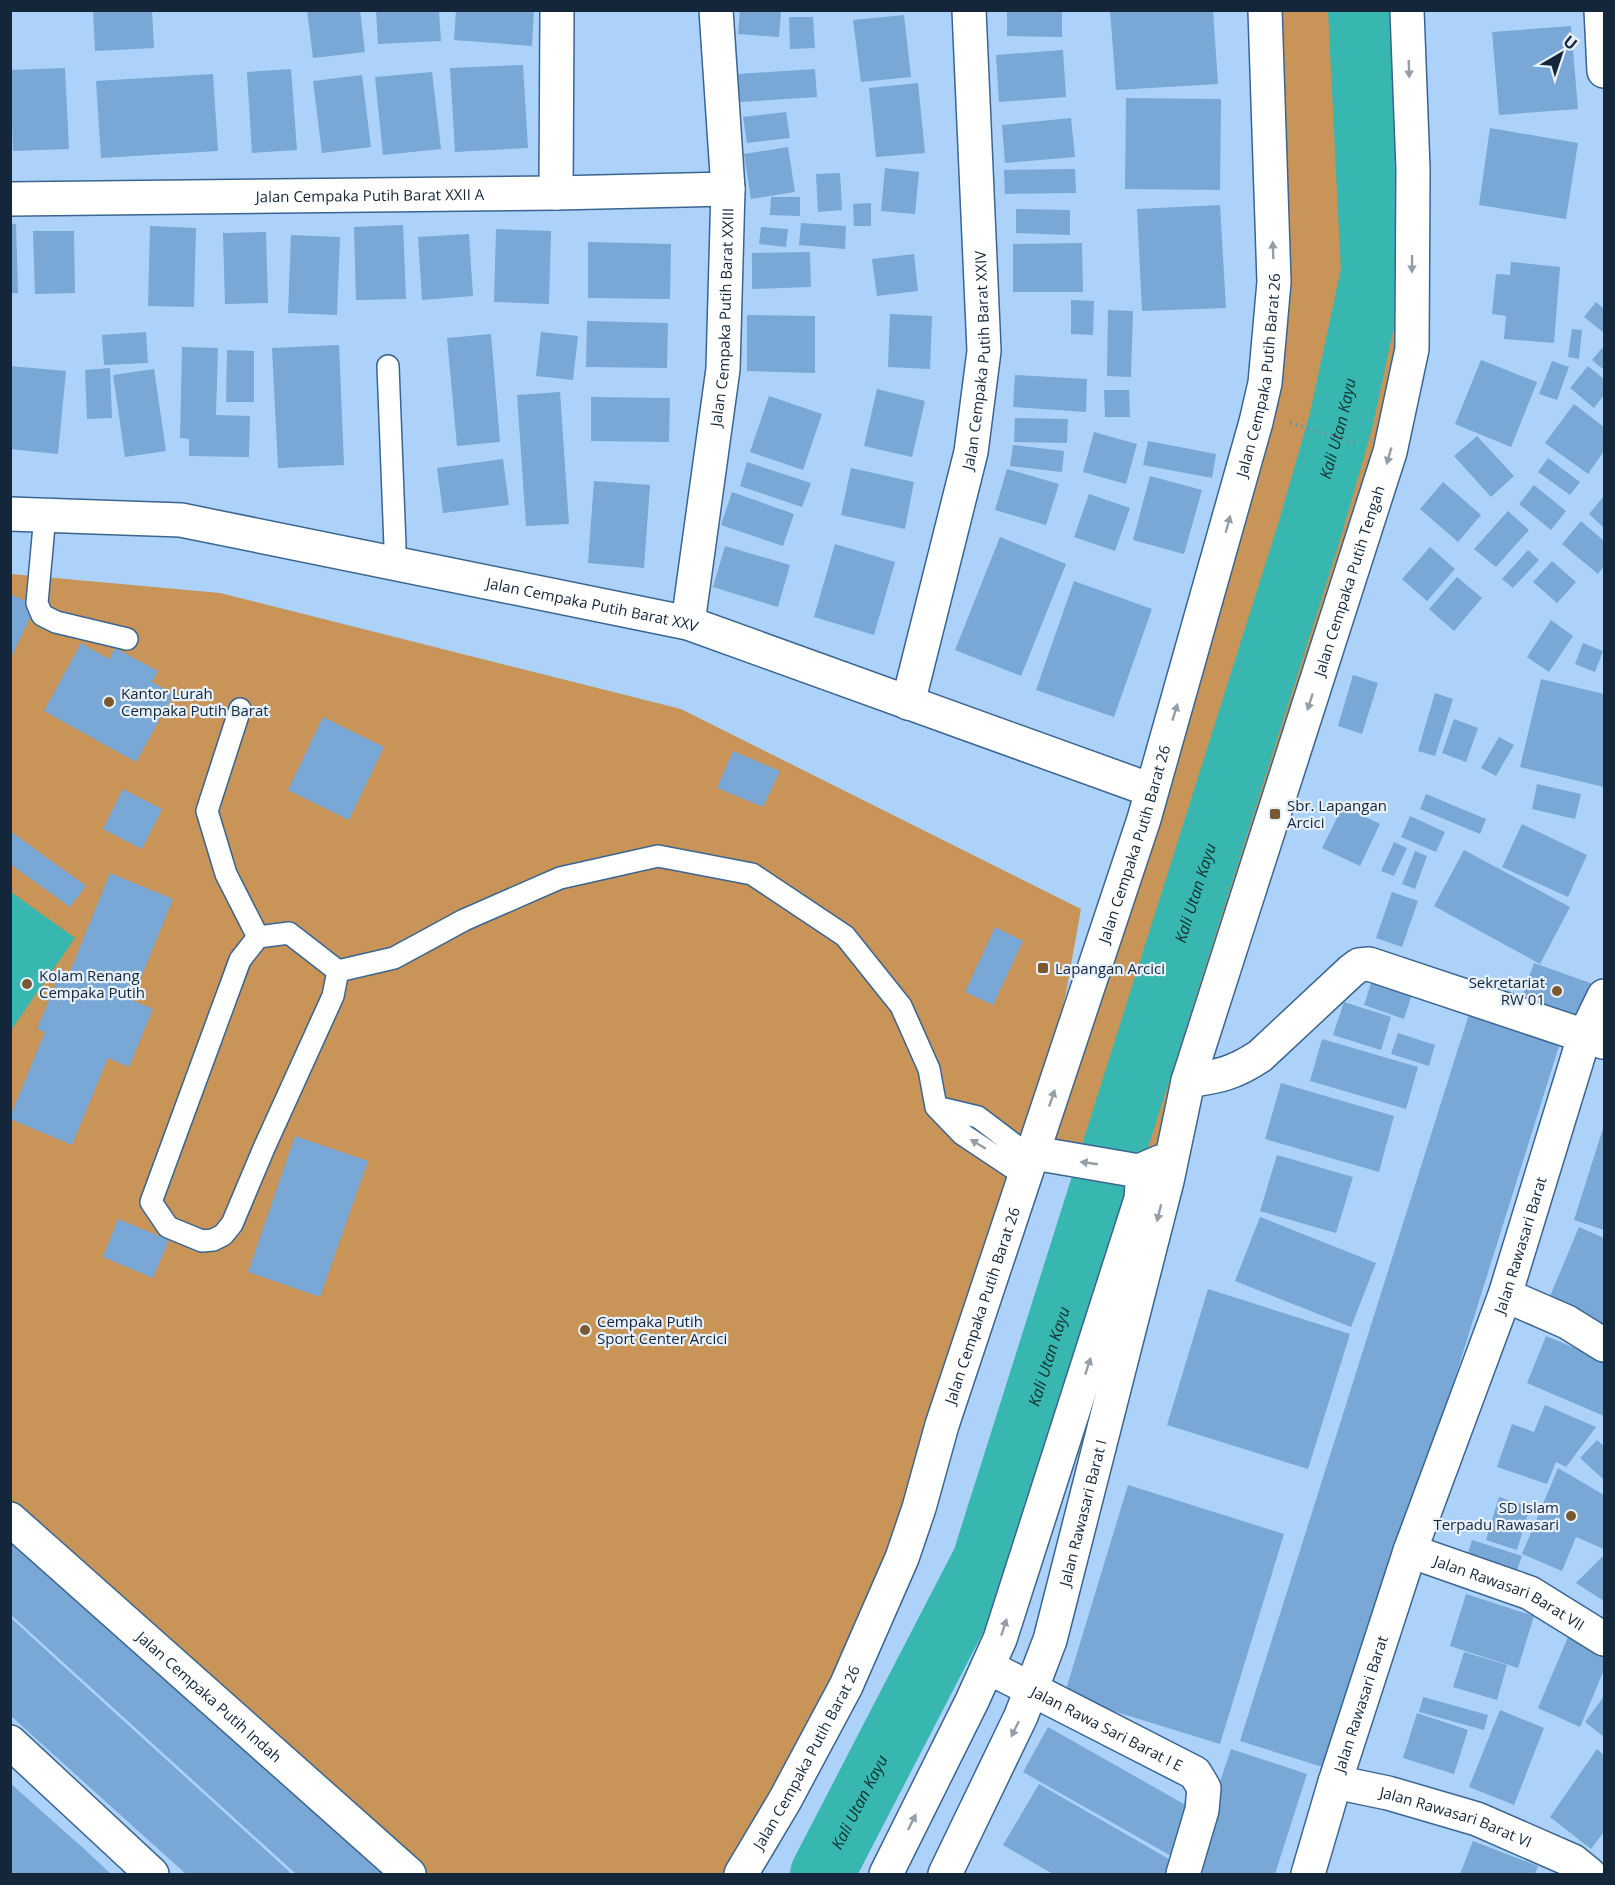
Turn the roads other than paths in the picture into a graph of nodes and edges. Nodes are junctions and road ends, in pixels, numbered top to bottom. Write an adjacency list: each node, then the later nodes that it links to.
1 (557, 10): 9 (street)
2 (716, 10): 8 (street, Jalan Cempaka Putih Barat XXIII)
3 (969, 10): 17 (street, Jalan Cempaka Putih Barat XXIV)
4 (1266, 10): 19 (street, Jalan Cempaka Putih Barat 26, one-way to 4)
5 (1407, 10): 24 (street, Jalan Cempaka Putih Tengah, one-way to 24)
6 (1601, 10): 7 (street)
7 (1605, 71)
8 (728, 189): 9 (street, Jalan Cempaka Putih Barat XXII A); 15 (street, Jalan Cempaka Putih Barat XXIII)
9 (556, 193): 10 (street, Jalan Cempaka Putih Barat XXII A)
10 (10, 199)
11 (388, 366): 14 (lane)
12 (10, 514): 13 (street, Jalan Cempaka Putih Barat XXV)
13 (45, 515): 14 (street, Jalan Cempaka Putih Barat XXV); 16 (lane)
14 (393, 562): 15 (street, Jalan Cempaka Putih Barat XXV)
15 (688, 623): 17 (street, Jalan Cempaka Putih Barat XXV)
16 (127, 639)
17 (908, 703): 19 (street, Jalan Cempaka Putih Barat XXV)
18 (240, 710): 20 (lane)
19 (1151, 790): 26 (street, Jalan Cempaka Putih Barat 26, one-way to 19)
20 (258, 937): 21 (lane); 21 (lane)
21 (338, 971): 26 (lane)
22 (1605, 996): 23 (street, Jalan Rawasari Barat)
23 (1594, 1040): 24 (street); 28 (street, Jalan Rawasari Barat)
24 (1188, 1081): 25 (street, Jalan Cempaka Putih Tengah)
25 (1177, 1136): 27 (street); 31 (street, Jalan Rawasari Barat I, one-way to 31)
26 (1036, 1161): 27 (street, one-way to 26); 42 (street, Jalan Cempaka Putih Barat 26)
27 (1131, 1170): 30 (street, one-way to 27)
28 (1505, 1295): 29 (street); 33 (street, Jalan Rawasari Barat)
29 (1605, 1345)
30 (1071, 1421): 31 (street); 35 (street, one-way to 30)
31 (1104, 1432): 36 (street, Jalan Rawasari Barat I)
32 (10, 1519): 41 (street, Jalan Cempaka Putih Indah)
33 (1410, 1551): 34 (street, Jalan Rawasari Barat VII); 38 (street, Jalan Rawasari Barat)
34 (1605, 1639)
35 (988, 1667): 36 (street, Jalan Rawa Sari Barat I E); 43 (street, one-way to 35)
36 (1031, 1690): 44 (street, Jalan Rawasari Barat I, one-way to 44); 45 (street, Jalan Rawa Sari Barat I E)
37 (10, 1742): 40 (street)
38 (1335, 1782): 39 (street, Jalan Rawasari Barat VI); 46 (street, Jalan Rawasari Barat)
39 (1574, 1870)
40 (152, 1875)
41 (409, 1875)
42 (741, 1875)
43 (886, 1875)
44 (945, 1875)
45 (1182, 1875)
46 (1308, 1875)

